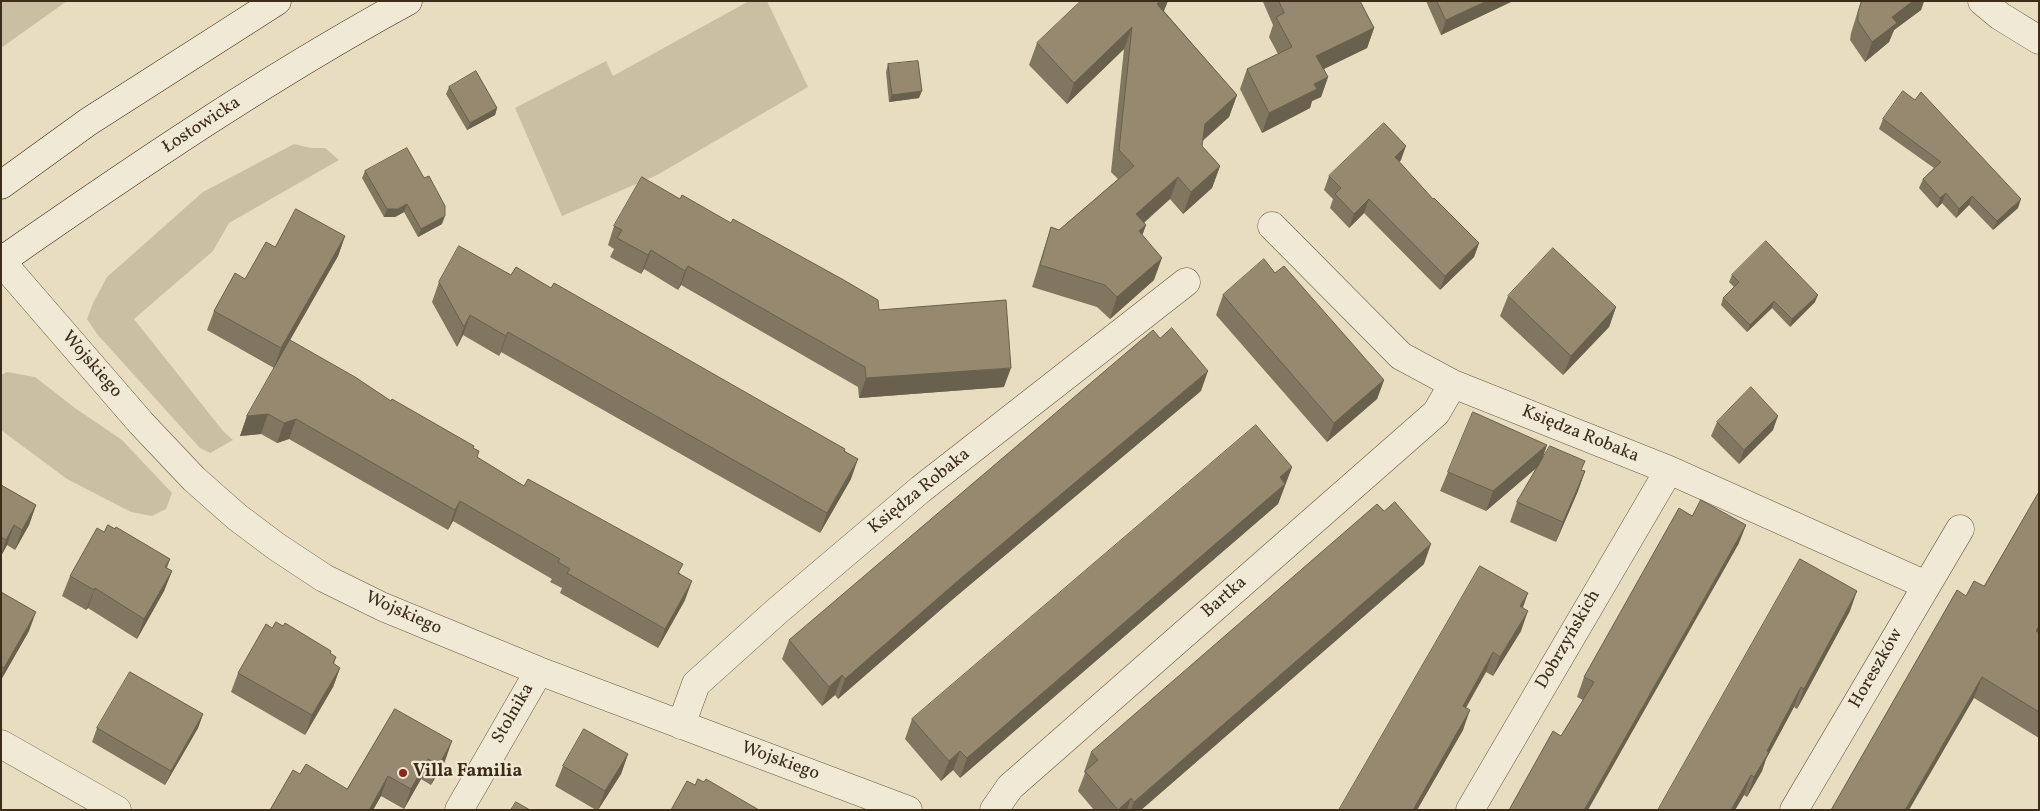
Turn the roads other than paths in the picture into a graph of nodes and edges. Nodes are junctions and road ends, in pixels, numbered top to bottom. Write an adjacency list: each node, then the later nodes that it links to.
1 (277, 1): 5 (street)
2 (408, 1): 7 (street, Łostowicka)
3 (1982, 1): 4 (street)
4 (2039, 40)
5 (1, 185)
6 (1272, 226): 9 (street, Księdza Robaka)
7 (2, 259): 13 (street, Wojskiego)
8 (1186, 282): 14 (street, Księdza Robaka)
9 (1453, 384): 10 (street, Księdza Robaka); 19 (street, Bartka)
10 (1669, 470): 12 (street, Księdza Robaka); 20 (street, Dobrzyńskich)
11 (1960, 529): 12 (street, Horeszków)
12 (1926, 585): 21 (street, Horeszków)
13 (539, 671): 14 (street, Wojskiego); 17 (street, Stolnika)
14 (681, 725): 18 (street, Wojskiego)
15 (1, 744): 16 (street)
16 (117, 810)
17 (459, 810)
18 (908, 810)
19 (994, 810)
20 (1470, 810)
21 (1794, 810)

